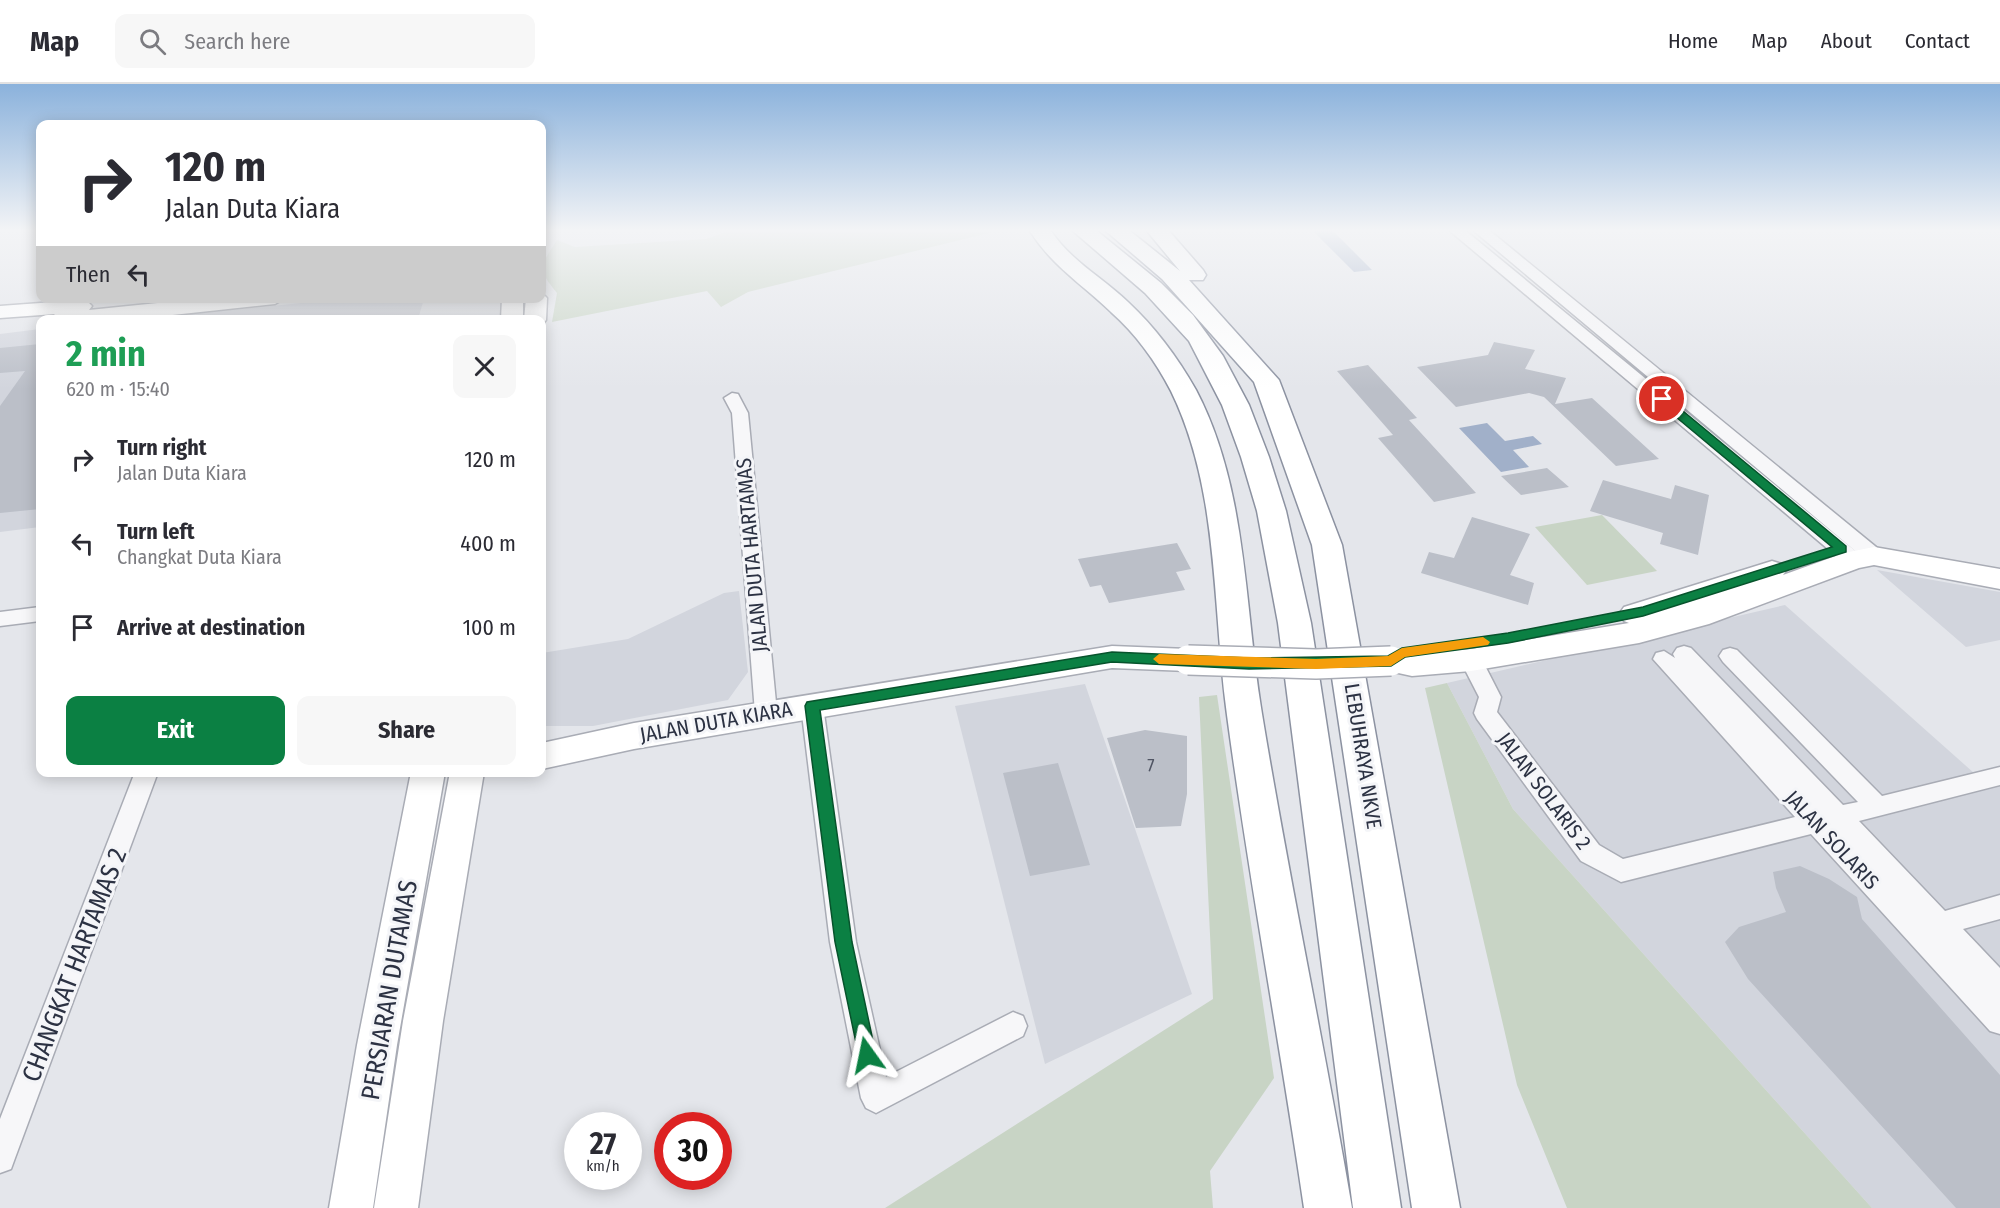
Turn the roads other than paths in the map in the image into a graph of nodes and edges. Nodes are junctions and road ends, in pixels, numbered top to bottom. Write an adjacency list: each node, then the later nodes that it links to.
1 (1093, 283): 43 (highway)
2 (1150, 283): 44 (highway)
3 (1179, 283): 13 (highway, LEBUHRAYA NKVE)
4 (1204, 283): 13 (highway)
5 (1523, 283): 15 (street)
6 (1544, 283): 15 (street)
7 (99, 303): 9 (main road)
8 (226, 303): 10 (main road)
9 (0, 312)
10 (107, 315)
11 (36, 321): 12 (main road)
12 (0, 325)
13 (1266, 380): 45 (highway, LEBUHRAYA NKVE)
14 (732, 398): 25 (street, JALAN DUTA HARTAMAS)
15 (1866, 554): 16 (main road); 19 (main road, JALAN DUTA KIARA)
16 (2000, 579)
17 (36, 614): 18 (street)
18 (0, 619)
19 (1639, 622): 22 (main road, JALAN DUTA KIARA); 23 (main road, JALAN DUTA KIARA)
20 (1674, 656): 34 (street, JALAN SOLARIS)
21 (1730, 656): 32 (street)
22 (1471, 660): 23 (main road, JALAN DUTA KIARA); 34 (street, JALAN SOLARIS 2)
23 (1391, 661): 24 (main road, JALAN DUTA KIARA, bridge)
24 (813, 712): 25 (main road, JALAN DUTA KIARA); 39 (street)
25 (766, 713): 26 (main road, JALAN DUTA KIARA)
26 (546, 755)
27 (2000, 776): 32 (street)
28 (145, 777): 40 (street, CHANGKAT HARTAMAS 2)
29 (427, 777): 33 (main road, PERSIARAN DUTAMAS)
30 (459, 777): 33 (main road)
31 (465, 777): 42 (main road, PERSIARAN DUTAMAS)
32 (1878, 807): 34 (street)
33 (423, 810): 41 (main road, PERSIARAN DUTAMAS)
34 (1827, 820): 36 (street, JALAN SOLARIS); 38 (street, JALAN SOLARIS)
35 (2000, 907): 36 (street)
36 (1941, 924): 37 (street, JALAN SOLARIS)
37 (2000, 987)
38 (2000, 1020)
39 (1013, 1026)
40 (0, 1158)
41 (351, 1208)
42 (396, 1208)
43 (1328, 1208)
44 (1377, 1208)
45 (1436, 1208)

